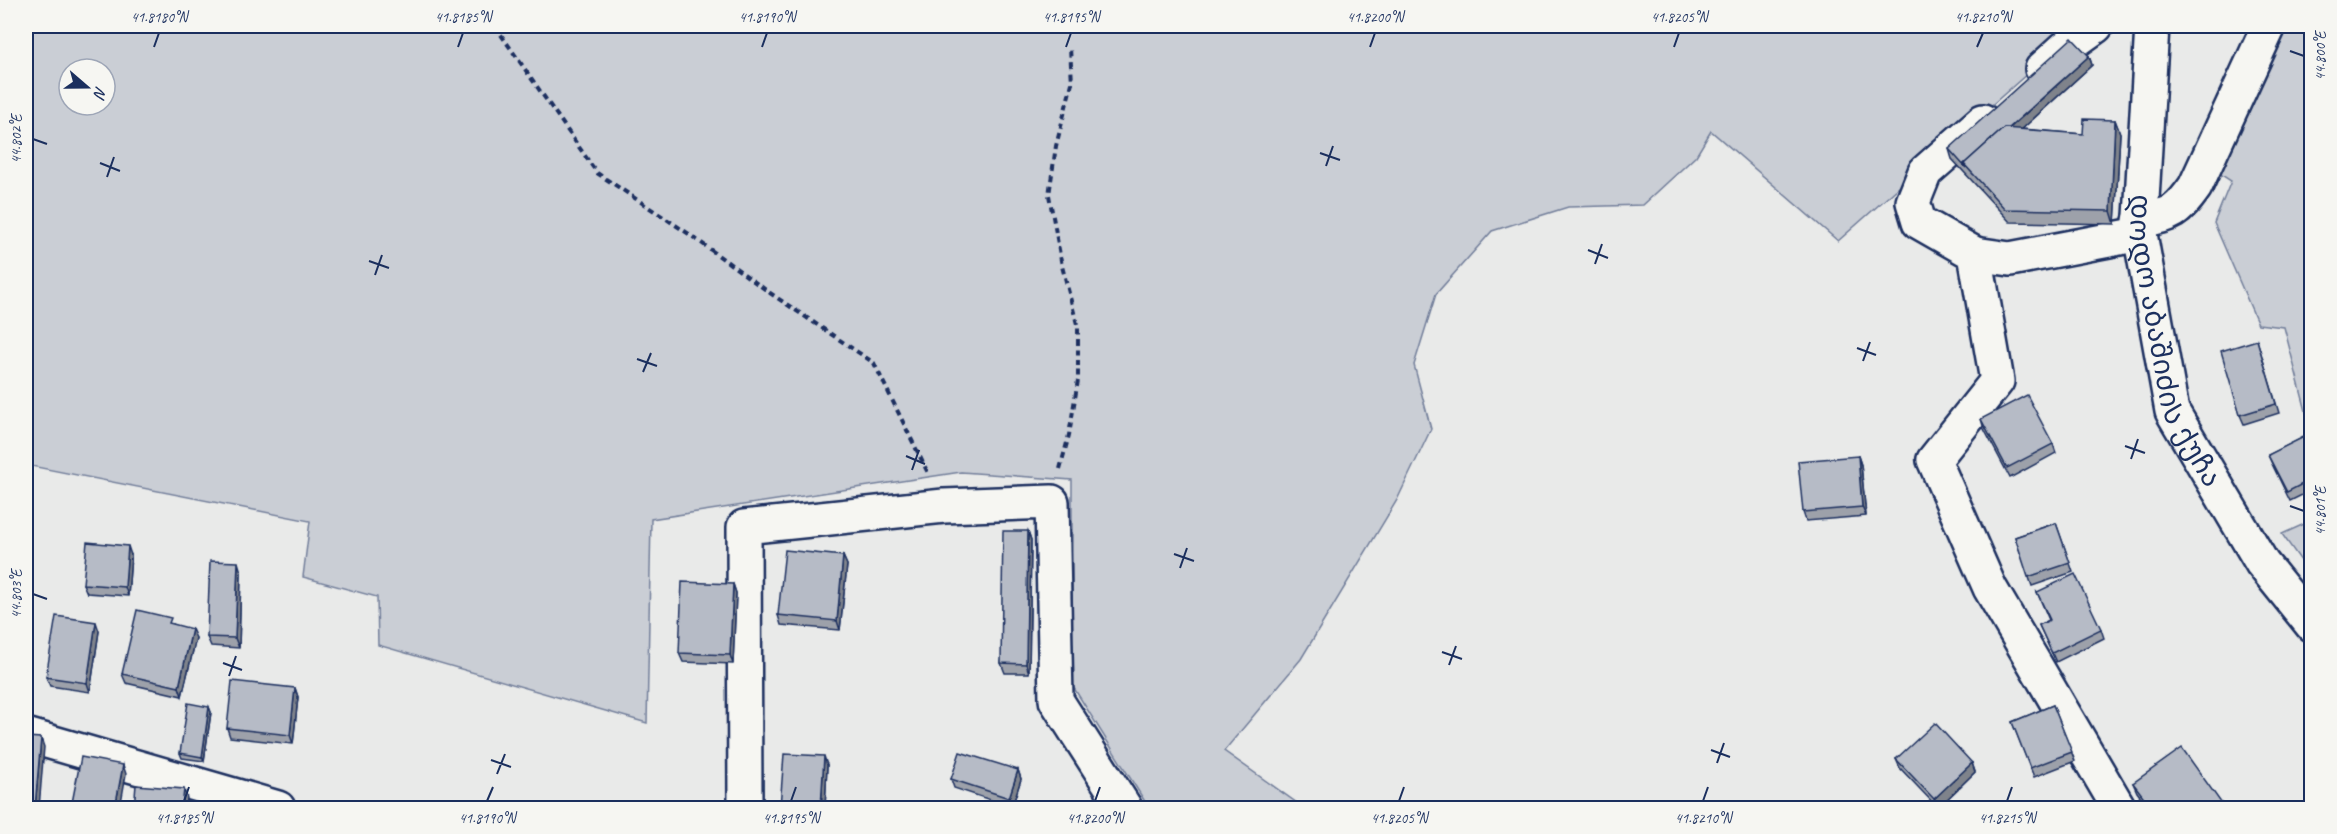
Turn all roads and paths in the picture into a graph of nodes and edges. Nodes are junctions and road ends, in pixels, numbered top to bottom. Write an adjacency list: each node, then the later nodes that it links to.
1 (495, 26): 9 (path)
2 (2096, 26): 7 (street)
3 (2152, 26): 6 (street, დოდო აბაშიძის ქუჩა)
4 (2269, 26): 6 (street)
5 (1070, 48): 8 (path)
6 (2140, 227): 7 (street); 10 (street, დოდო აბაშიძის ქუჩა)
7 (1975, 254): 16 (street)
8 (1052, 502): 9 (street); 15 (street)
9 (944, 506): 14 (street)
10 (2312, 625)
11 (26, 735): 12 (street)
12 (220, 800): 13 (street)
13 (278, 808)
14 (745, 808)
15 (1125, 808)
16 (2119, 808)

